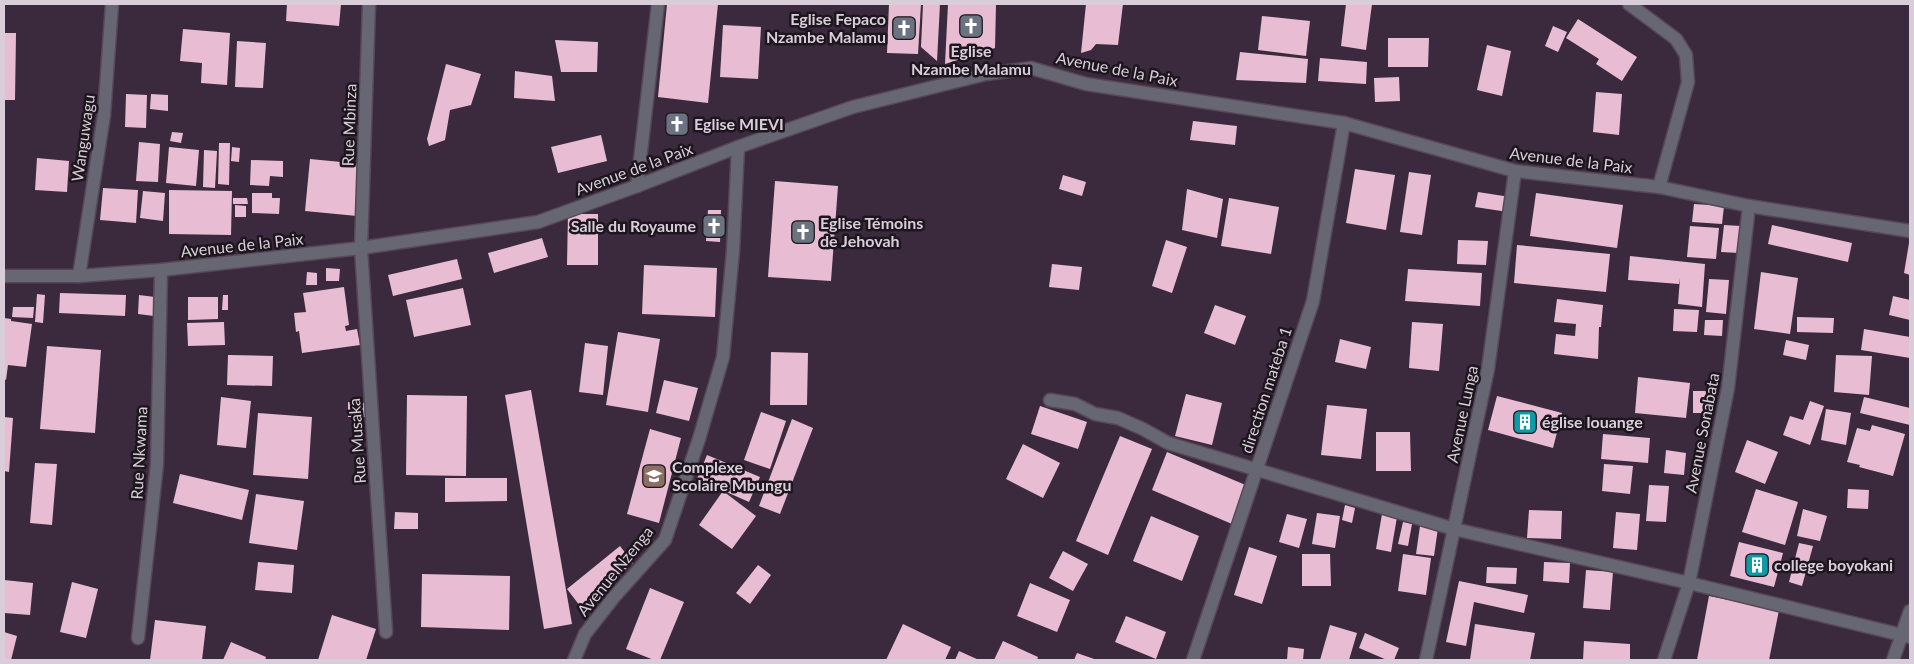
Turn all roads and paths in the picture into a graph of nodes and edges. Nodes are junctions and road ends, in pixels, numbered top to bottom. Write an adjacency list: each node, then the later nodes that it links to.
1 (112, 4): 15 (street, Wanguwagu)
2 (369, 4): 12 (street, Rue Mbinza)
3 (658, 4): 8 (street)
4 (1629, 4): 9 (street)
5 (1344, 122): 6 (street, Avenue de la Paix); 7 (street, Avenue de la Paix); 17 (street, direction mateba 1)
6 (738, 148): 8 (street, Avenue de la Paix); 24 (street, Avenue Nzenga)
7 (1515, 172): 9 (street, Avenue de la Paix); 18 (street, Avenue Lunga)
8 (637, 186): 12 (street, Avenue de la Paix)
9 (1659, 187): 10 (street, Avenue de la Paix)
10 (1749, 206): 11 (street, Avenue de la Paix); 19 (street, Avenue Sonabata)
11 (1910, 231)
12 (361, 248): 13 (street, Avenue de la Paix); 21 (street, Rue Musaka)
13 (161, 270): 15 (street, Avenue de la Paix); 23 (street, Rue Nkwama)
14 (4, 276): 15 (street, Avenue de la Paix)
15 (79, 276)
16 (1050, 400): 17 (street)
17 (1257, 468): 18 (street); 25 (street, direction mateba 1)
18 (1454, 529): 19 (street); 26 (street, Avenue Lunga)
19 (1689, 583): 22 (street); 27 (street, Avenue Sonabata)
20 (1910, 611): 22 (street)
21 (386, 632)
22 (1906, 636): 28 (street)
23 (138, 638)
24 (574, 660)
25 (1193, 660)
26 (1426, 660)
27 (1664, 660)
28 (1893, 660)

